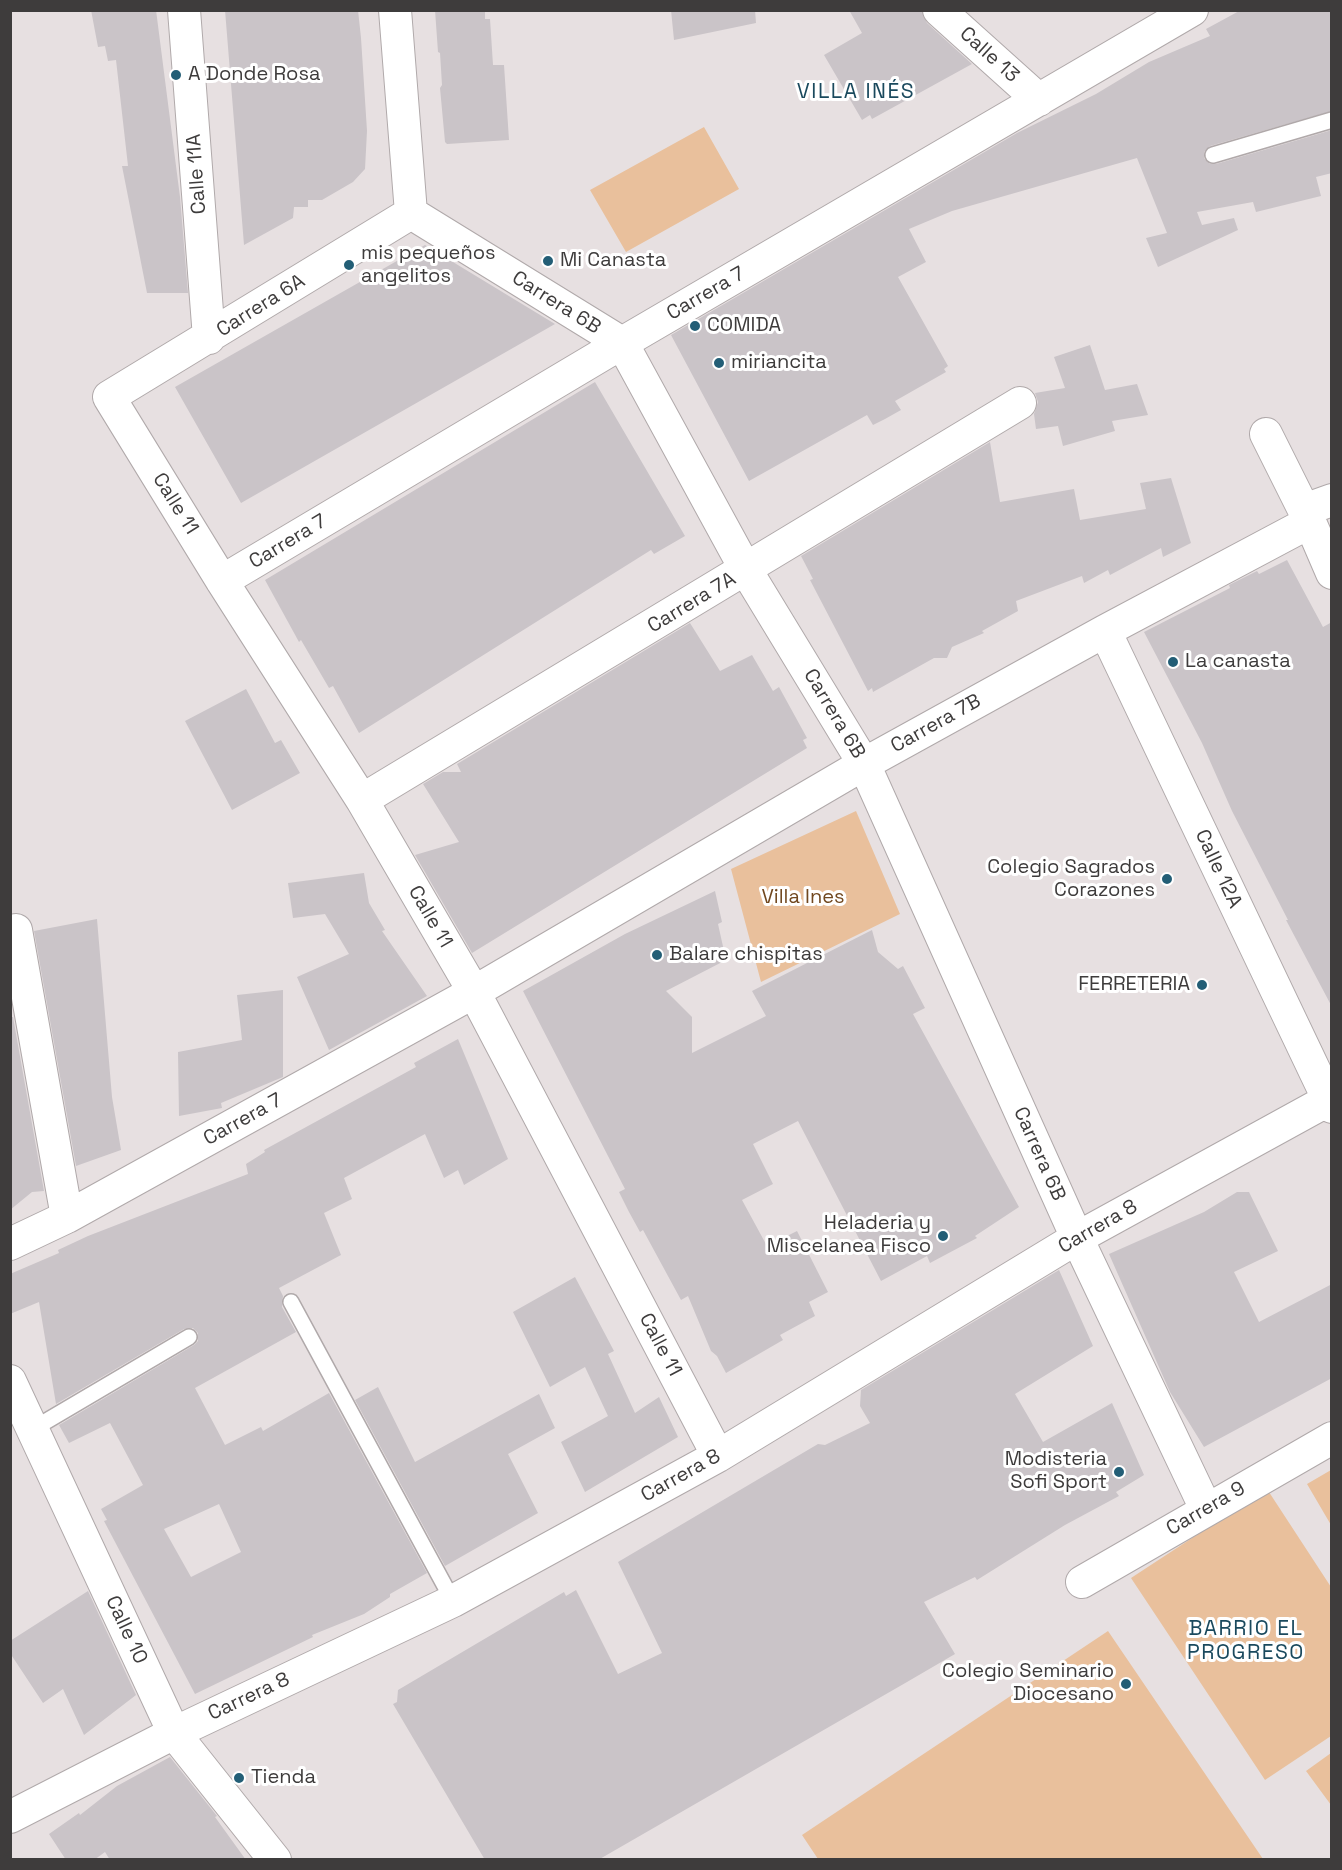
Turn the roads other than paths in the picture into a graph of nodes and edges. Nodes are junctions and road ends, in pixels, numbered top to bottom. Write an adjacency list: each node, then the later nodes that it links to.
1 (184, 10): 9 (street, Calle 11A)
2 (395, 10): 8 (street)
3 (939, 10): 5 (street, Calle 13)
4 (1192, 10): 5 (street, Carrera 7)
5 (1039, 100): 10 (street, Carrera 7)
6 (1332, 120): 7 (lane)
7 (1213, 155)
8 (411, 213): 9 (street, Carrera 6A); 10 (street, Carrera 6B)
9 (209, 338): 11 (street, Carrera 6A)
10 (622, 343): 15 (street, Carrera 6B); 17 (street, Carrera 7)
11 (109, 397): 17 (street, Calle 11)
12 (1020, 403): 15 (street, Carrera 7A)
13 (1266, 434): 14 (street)
14 (1315, 511): 16 (street); 18 (street, Carrera 7B)
15 (746, 570): 19 (street, Carrera 6B); 20 (street, Carrera 7A)
16 (1332, 573)
17 (222, 581): 20 (street, Calle 11)
18 (1105, 631): 19 (street, Carrera 7B); 23 (street, Calle 12A)
19 (864, 764): 22 (street, Carrera 7B); 25 (street, Carrera 6B)
20 (362, 800): 22 (street, Calle 11)
21 (16, 930): 24 (street)
22 (474, 993): 24 (street, Carrera 7); 32 (street, Calle 11)
23 (1330, 1101): 25 (street, Carrera 8)
24 (67, 1217): 26 (street, Carrera 7)
25 (1077, 1238): 32 (street, Carrera 8); 33 (street, Carrera 6B)
26 (10, 1244)
27 (291, 1302): 35 (lane)
28 (189, 1337): 30 (lane)
29 (10, 1381): 30 (street, Calle 10)
30 (33, 1429): 36 (street, Calle 10)
31 (1332, 1438): 33 (street, Carrera 9)
32 (718, 1456): 35 (street, Carrera 8)
33 (1206, 1509): 34 (street, Carrera 9)
34 (1082, 1582)
35 (453, 1601): 36 (street, Carrera 8)
36 (174, 1733): 37 (street, Carrera 8); 38 (street, Calle 10)
37 (10, 1817)
38 (275, 1860)

